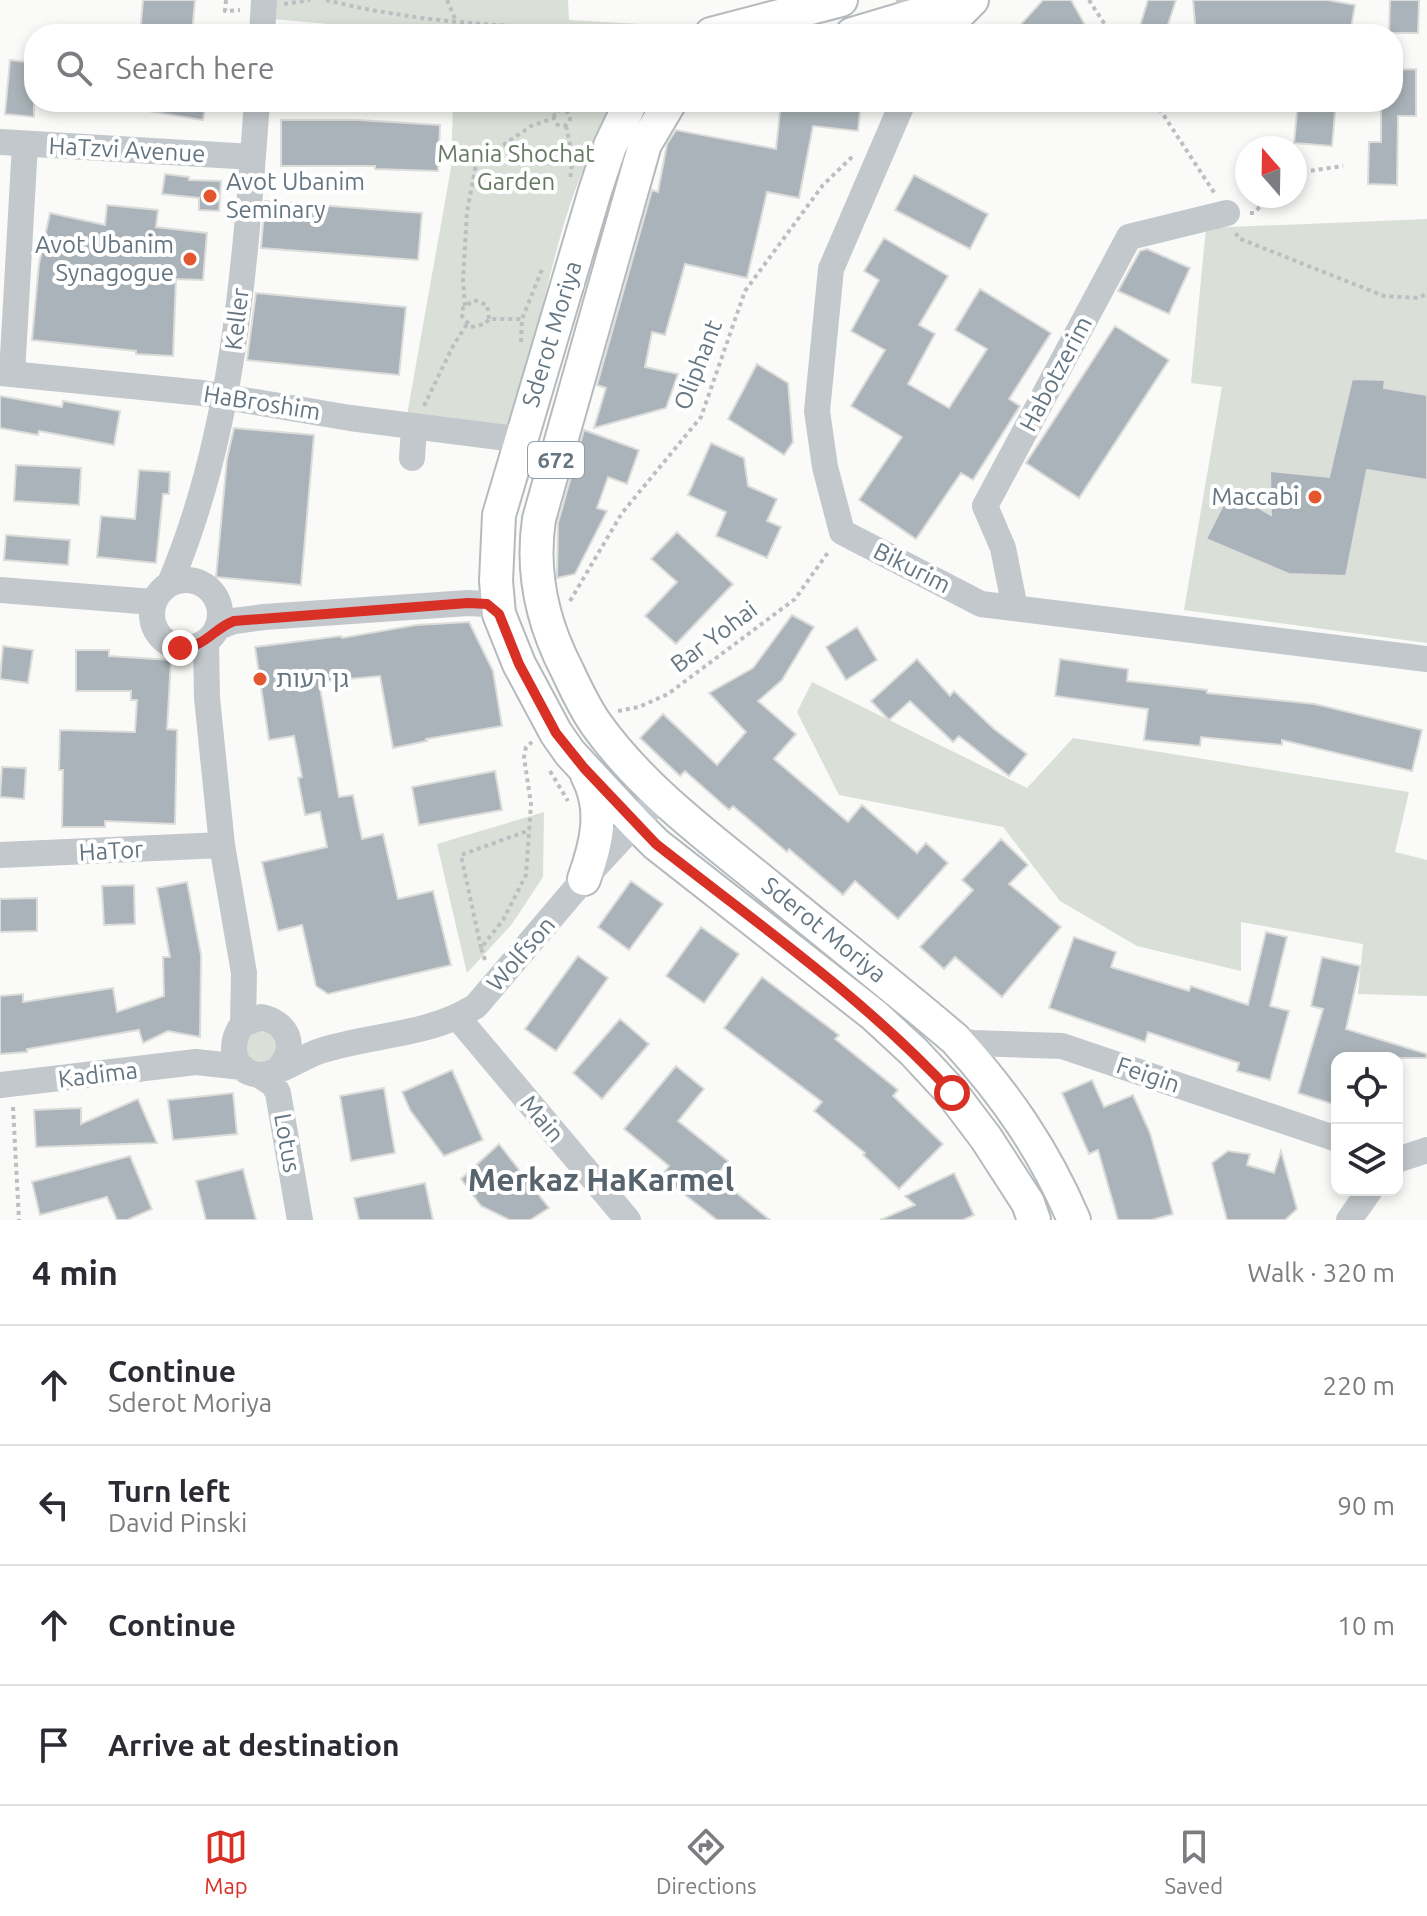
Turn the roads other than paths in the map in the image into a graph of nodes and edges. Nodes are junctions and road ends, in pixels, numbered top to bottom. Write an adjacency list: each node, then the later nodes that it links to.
1 (841, 0): 7 (main road)
2 (948, 0): 5 (main road)
3 (972, 0): 5 (main road)
4 (274, 2): 6 (street)
5 (921, 21)
6 (266, 24)
7 (749, 24)
8 (256, 112): 13 (street, Keller)
9 (626, 112): 18 (main road, Sderot Moriya / 672)
10 (664, 112): 31 (main road, Sderot Moriya / 672)
11 (899, 112): 24 (street, Bikurim)
12 (12, 143): 13 (street, HaTzvi Avenue); 15 (street)
13 (253, 157): 16 (street, Keller)
14 (1227, 213): 24 (street, Habotzerim)
15 (6, 374): 16 (street, HaBroshim)
16 (225, 396): 17 (street, HaBroshim); 20 (street, Keller)
17 (412, 426): 18 (street, HaBroshim); 19 (street)
18 (522, 434): 25 (main road, Sderot Moriya / 672)
19 (412, 458)
20 (191, 531): 21 (street, Keller); 23 (street, Keller)
21 (198, 581): 23 (street); 26 (street)
22 (0, 590): 23 (street)
23 (161, 592): 27 (street)
24 (1015, 608): 28 (street, Bikurim)
25 (499, 614): 26 (street); 30 (main road, Sderot Moriya / 672)
26 (212, 635): 27 (street); 29 (street)
27 (175, 646): 29 (street)
28 (1427, 659)
29 (207, 698): 33 (street)
30 (584, 768): 32 (main road, Sderot Moriya / 672); 35 (main road)
31 (661, 796): 32 (street, Wolfson); 40 (main road, Sderot Moriya / 672)
32 (636, 824): 35 (street, Wolfson); 52 (main road, Sderot Moriya / 672)
33 (222, 845): 34 (street, HaTor); 36 (street)
34 (0, 855)
35 (584, 879): 37 (street, Wolfson)
36 (244, 973): 38 (street); 39 (street)
37 (458, 1018): 41 (street, Wolfson); 49 (street, Main)
38 (279, 1025): 39 (street); 41 (street, Wolfson); 43 (street)
39 (238, 1033): 42 (street, Kadima); 43 (street)
40 (955, 1039): 45 (street, Feigin); 53 (main road, Sderot Moriya / 672)
41 (340, 1045): 43 (street, Wolfson)
42 (196, 1062): 43 (street, Kadima); 44 (street, Kadima)
43 (260, 1070): 50 (street, Lotus)
44 (6, 1085)
45 (1331, 1137)
46 (1427, 1150): 47 (street)
47 (1403, 1158)
48 (1366, 1196): 54 (street)
49 (610, 1210): 51 (street, Main)
50 (300, 1220)
51 (628, 1220)
52 (1034, 1220)
53 (1074, 1220)
54 (1349, 1220)

